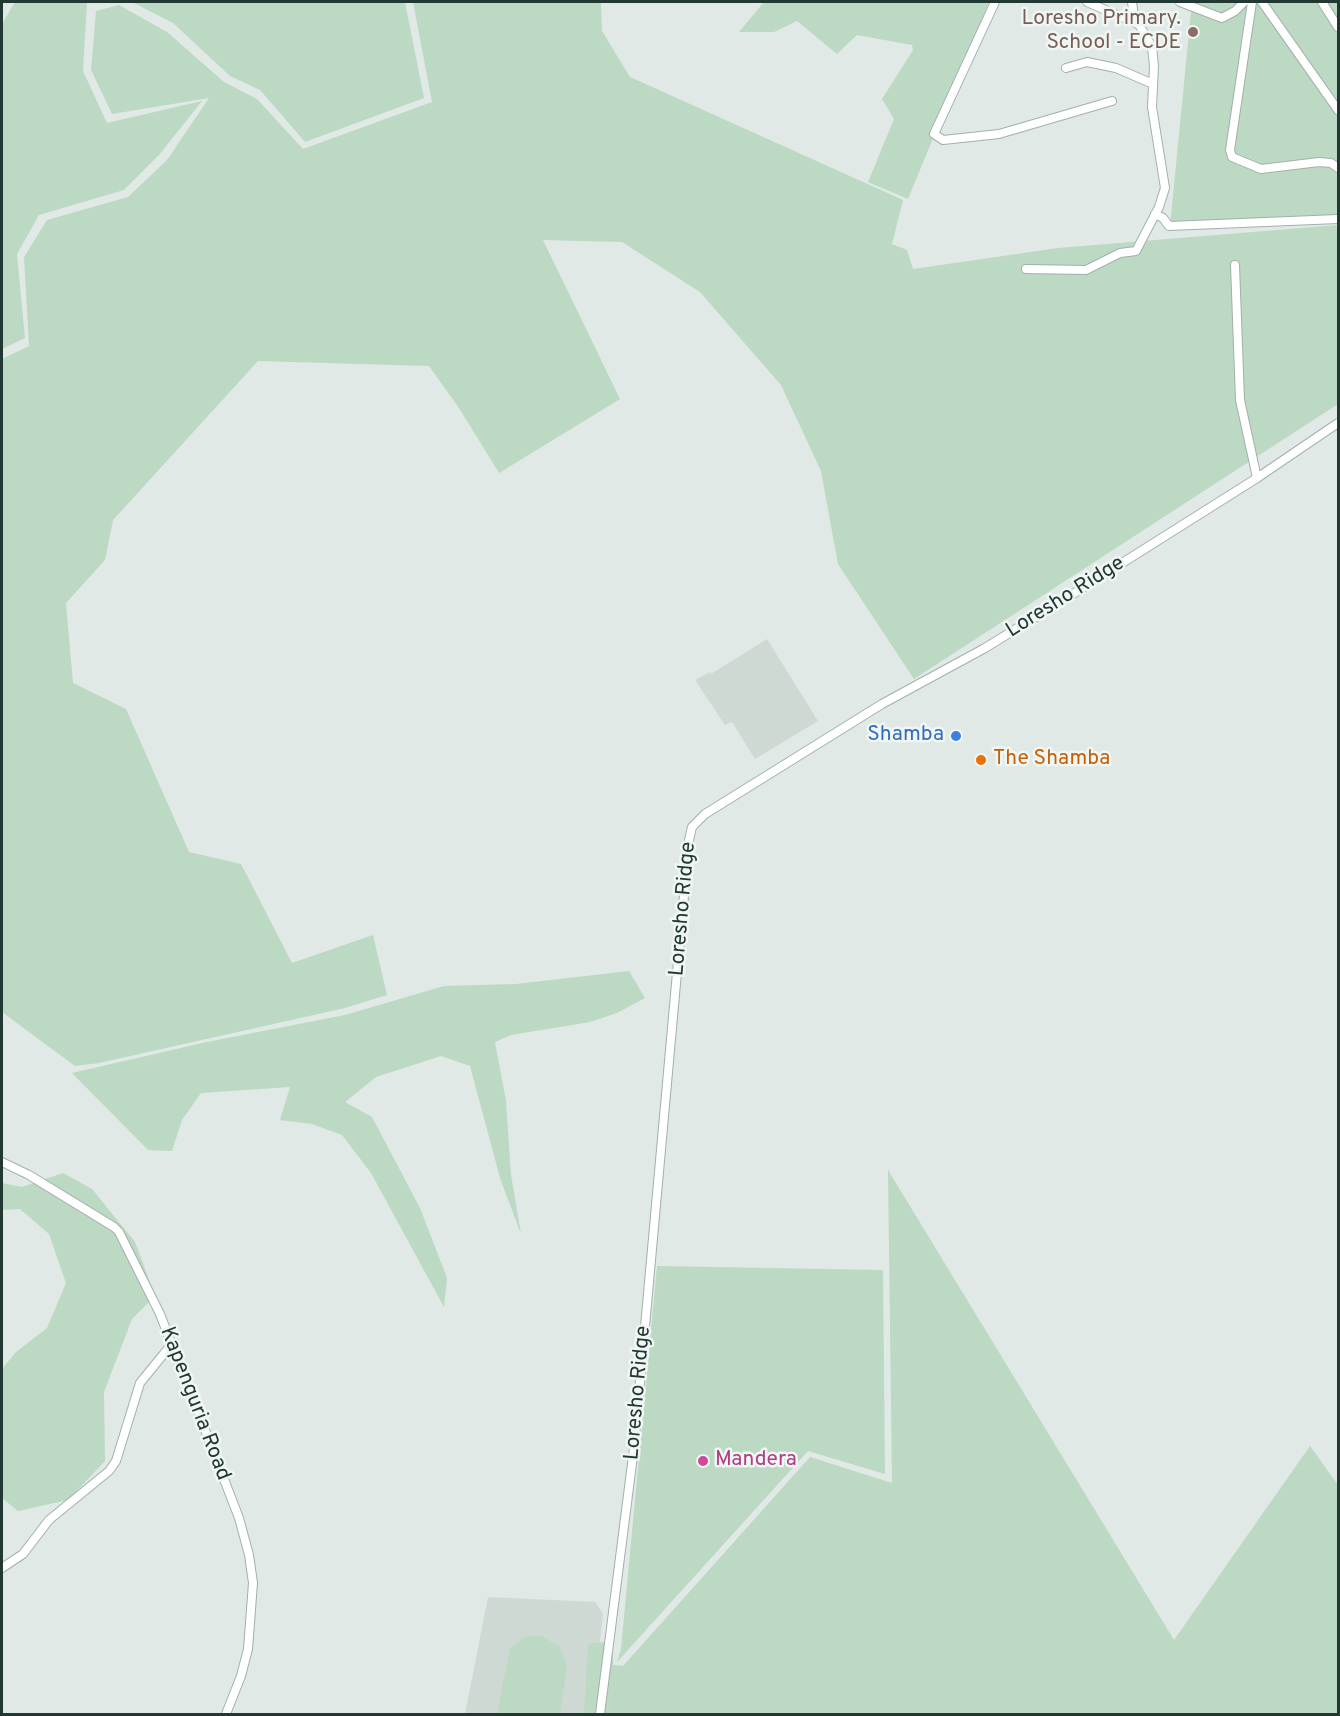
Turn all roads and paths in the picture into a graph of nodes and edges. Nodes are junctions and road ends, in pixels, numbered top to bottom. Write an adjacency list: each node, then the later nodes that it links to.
1 (995, 2): 13 (street)
2 (1086, 2): 9 (street)
3 (1132, 2): 9 (street)
4 (1180, 2): 5 (street)
5 (1244, 2)
6 (1252, 2): 15 (street)
7 (1262, 2): 14 (street)
8 (1322, 2): 10 (street)
9 (1138, 24): 12 (street)
10 (1338, 27)
11 (1066, 68): 12 (street)
12 (1153, 84): 16 (street)
13 (1112, 101)
14 (1338, 110)
15 (1338, 168)
16 (1155, 214): 17 (street); 19 (street)
17 (1338, 219)
18 (1235, 265): 21 (street)
19 (1026, 269)
20 (1338, 423): 21 (street, Loresho Ridge)
21 (1257, 478): 26 (street, Loresho Ridge)
22 (2, 1162): 23 (street, Kapenguria Road)
23 (171, 1345): 24 (street); 25 (street, Kapenguria Road)
24 (2, 1568)
25 (226, 1714)
26 (600, 1714)

